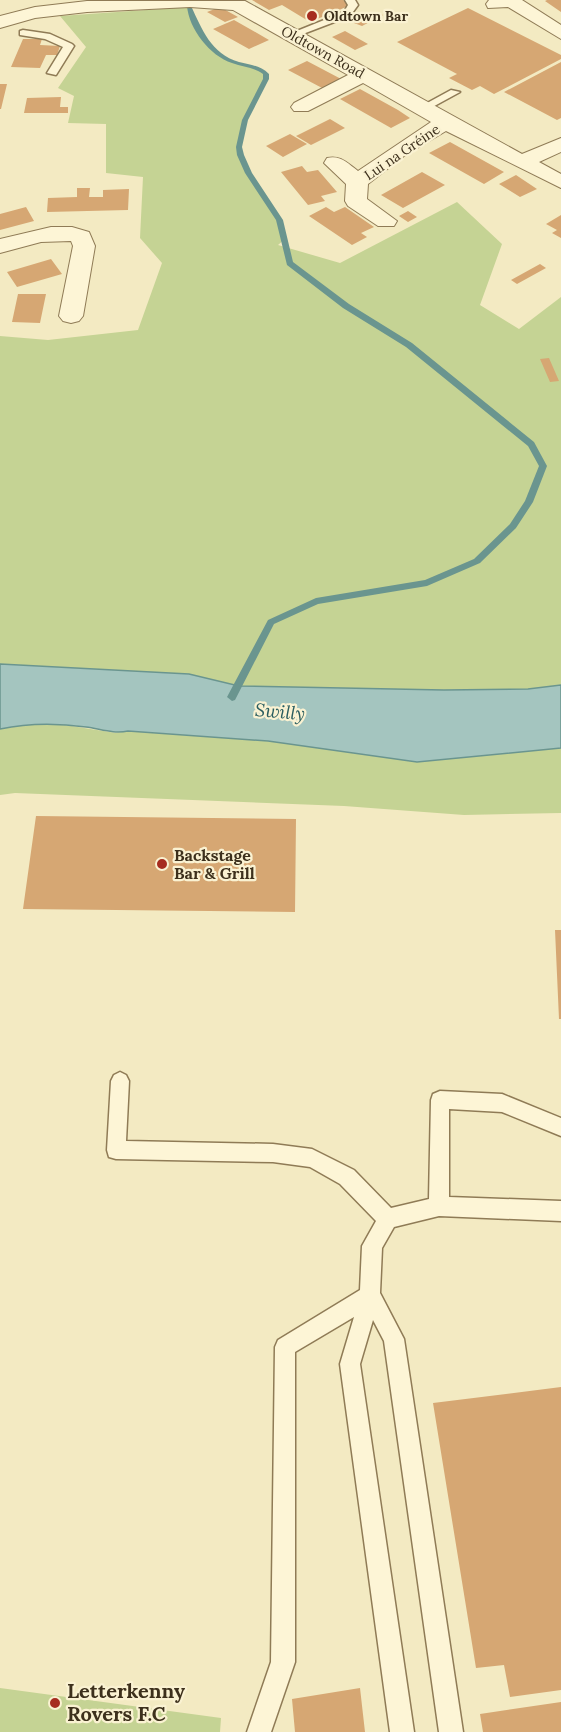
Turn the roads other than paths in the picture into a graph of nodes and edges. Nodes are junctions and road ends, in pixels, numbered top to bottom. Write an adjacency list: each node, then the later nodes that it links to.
1 (350, 0): 8 (lane)
2 (228, 1): 6 (street, Oldtown Road); 8 (street, Oldtown Road)
3 (495, 4): 7 (street)
4 (0, 5): 6 (street)
5 (0, 22): 6 (street, Oldtown Road)
6 (21, 24): 9 (lane)
7 (561, 33)
8 (292, 35): 10 (street, Oldtown Road)
9 (52, 73)
10 (363, 75): 11 (street); 13 (street, Oldtown Road)
11 (286, 92)
12 (455, 92): 13 (lane)
13 (423, 108): 14 (street, Oldtown Road)
14 (446, 122): 16 (street, Oldtown Road); 18 (street, Lui na Gréine)
15 (561, 144): 16 (street)
16 (522, 162): 19 (street, Oldtown Road)
17 (335, 163): 18 (street, Lui na Gréine)
18 (357, 182): 20 (street, Lui na Gréine)
19 (561, 182)
20 (386, 221)
21 (0, 246): 22 (street)
22 (71, 315)
23 (120, 1081): 27 (lane)
24 (561, 1127): 25 (lane)
25 (439, 1206): 26 (lane); 27 (lane)
26 (561, 1211)
27 (388, 1218): 28 (lane)
28 (370, 1295): 29 (lane); 30 (lane); 31 (lane)
29 (259, 1732)
30 (402, 1732)
31 (451, 1732)

